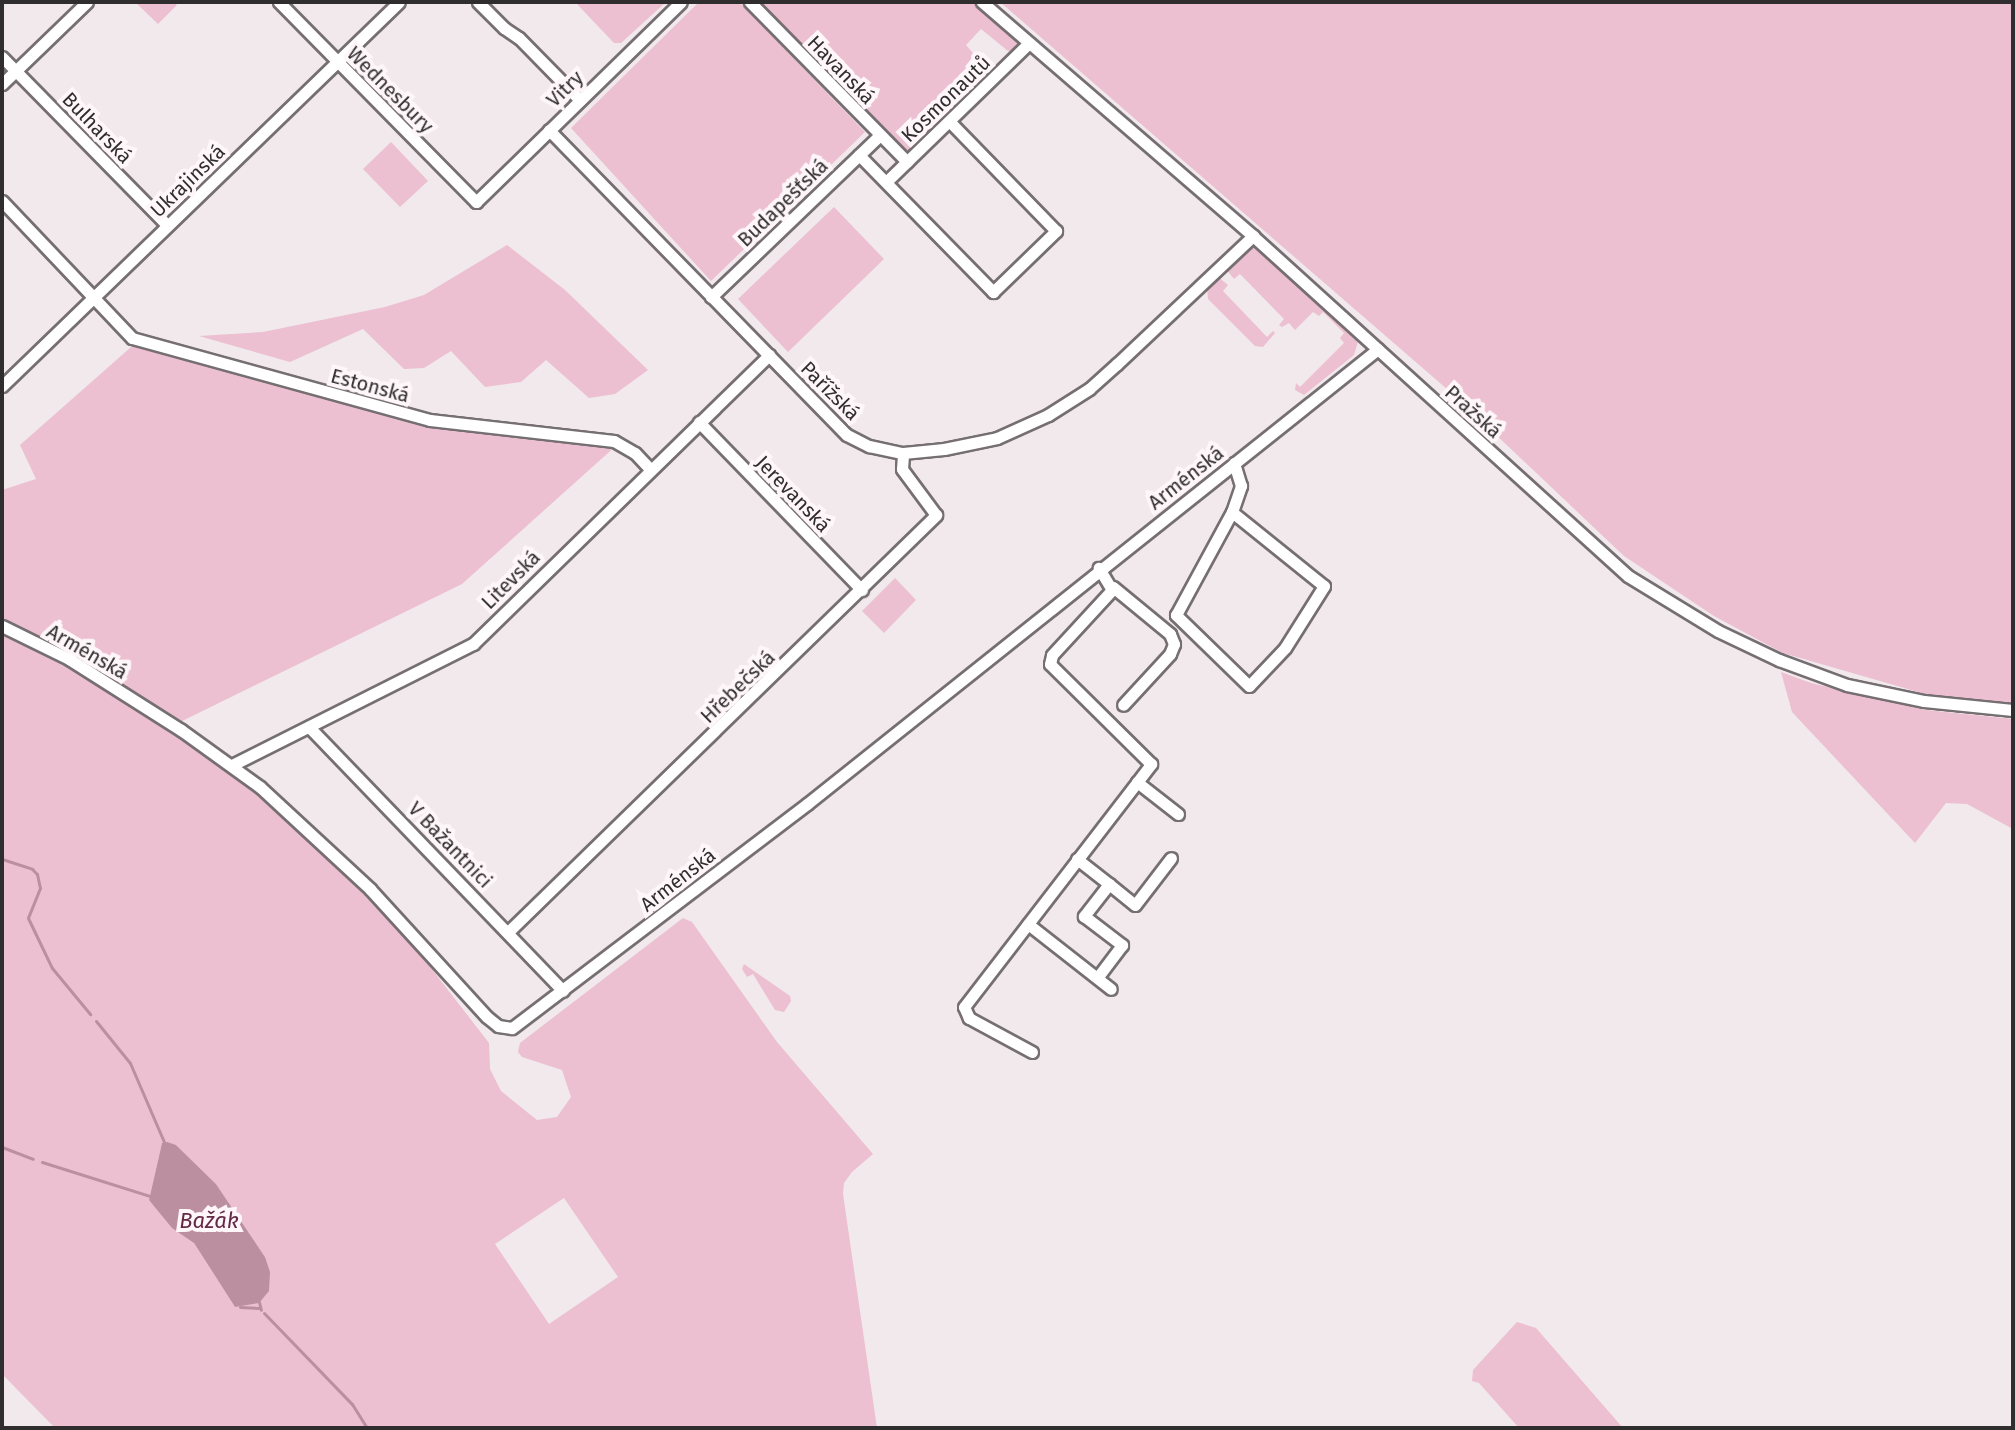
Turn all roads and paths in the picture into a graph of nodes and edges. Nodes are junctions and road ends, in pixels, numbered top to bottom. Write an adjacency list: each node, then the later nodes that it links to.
1 (87, 2): 11 (street)
2 (279, 2): 10 (street, Wednesbury)
3 (399, 2): 10 (street, Ukrajinská)
4 (478, 2): 13 (street)
5 (681, 2): 13 (street, Vitry)
6 (750, 2): 16 (street, Havanská)
7 (982, 2): 8 (street, Pražská)
8 (1029, 43): 14 (street, Kosmonautů); 23 (street, Pražská)
9 (2, 57): 11 (street, Bulharská)
10 (337, 61): 21 (street, Wednesbury); 22 (street, Ukrajinská)
11 (16, 71): 12 (street); 22 (street, Bulharská)
12 (2, 84)
13 (580, 100): 15 (street, Vitry)
14 (950, 122): 18 (street, Kosmonautů); 19 (street)
15 (549, 130): 21 (street, Vitry); 25 (street, Pařížská)
16 (879, 136): 17 (street, Budapešťská); 18 (street, Havanská)
17 (859, 155): 19 (street); 25 (street, Budapešťská)
18 (907, 162): 19 (street, Kosmonautů)
19 (887, 181)
20 (2, 201): 24 (street, Estonská)
21 (476, 202)
22 (167, 225): 24 (street, Ukrajinská)
23 (1253, 236): 26 (street, Pražská); 30 (street, Pařížská)
24 (95, 297): 28 (street, Ukrajinská); 32 (street, Estonská)
25 (711, 297): 27 (street, Pařížská)
26 (1378, 349): 31 (street, Arménská); 40 (street, Pražská)
27 (769, 355): 29 (street, Litevská); 30 (street, Pařížská)
28 (5, 379)
29 (699, 422): 32 (street, Litevská); 36 (street, Jerevanská)
30 (903, 453): 36 (street, Hřebečská)
31 (1234, 463): 33 (street); 34 (street, Arménská)
32 (650, 469): 41 (street, Litevská)
33 (1232, 512): 33 (street)
34 (1099, 568): 35 (street); 52 (street, Arménská)
35 (1113, 587): 39 (street); 43 (street)
36 (862, 590): 49 (street, Hřebečská)
37 (2, 626): 38 (street, Arménská)
38 (8, 633): 42 (street, Arménská)
39 (1123, 705)
40 (2013, 710)
41 (309, 727): 42 (street, Litevská); 49 (street, V Bažantnici)
42 (232, 765): 52 (street, Arménská)
43 (1137, 782): 44 (street); 46 (street)
44 (1178, 814)
45 (1171, 858): 47 (street)
46 (1077, 859): 47 (street); 48 (street)
47 (1109, 884): 50 (street)
48 (1028, 924): 50 (street); 53 (street)
49 (508, 932): 52 (street, V Bažantnici)
50 (1097, 978): 51 (street)
51 (1111, 989)
52 (563, 991)
53 (1032, 1052)

